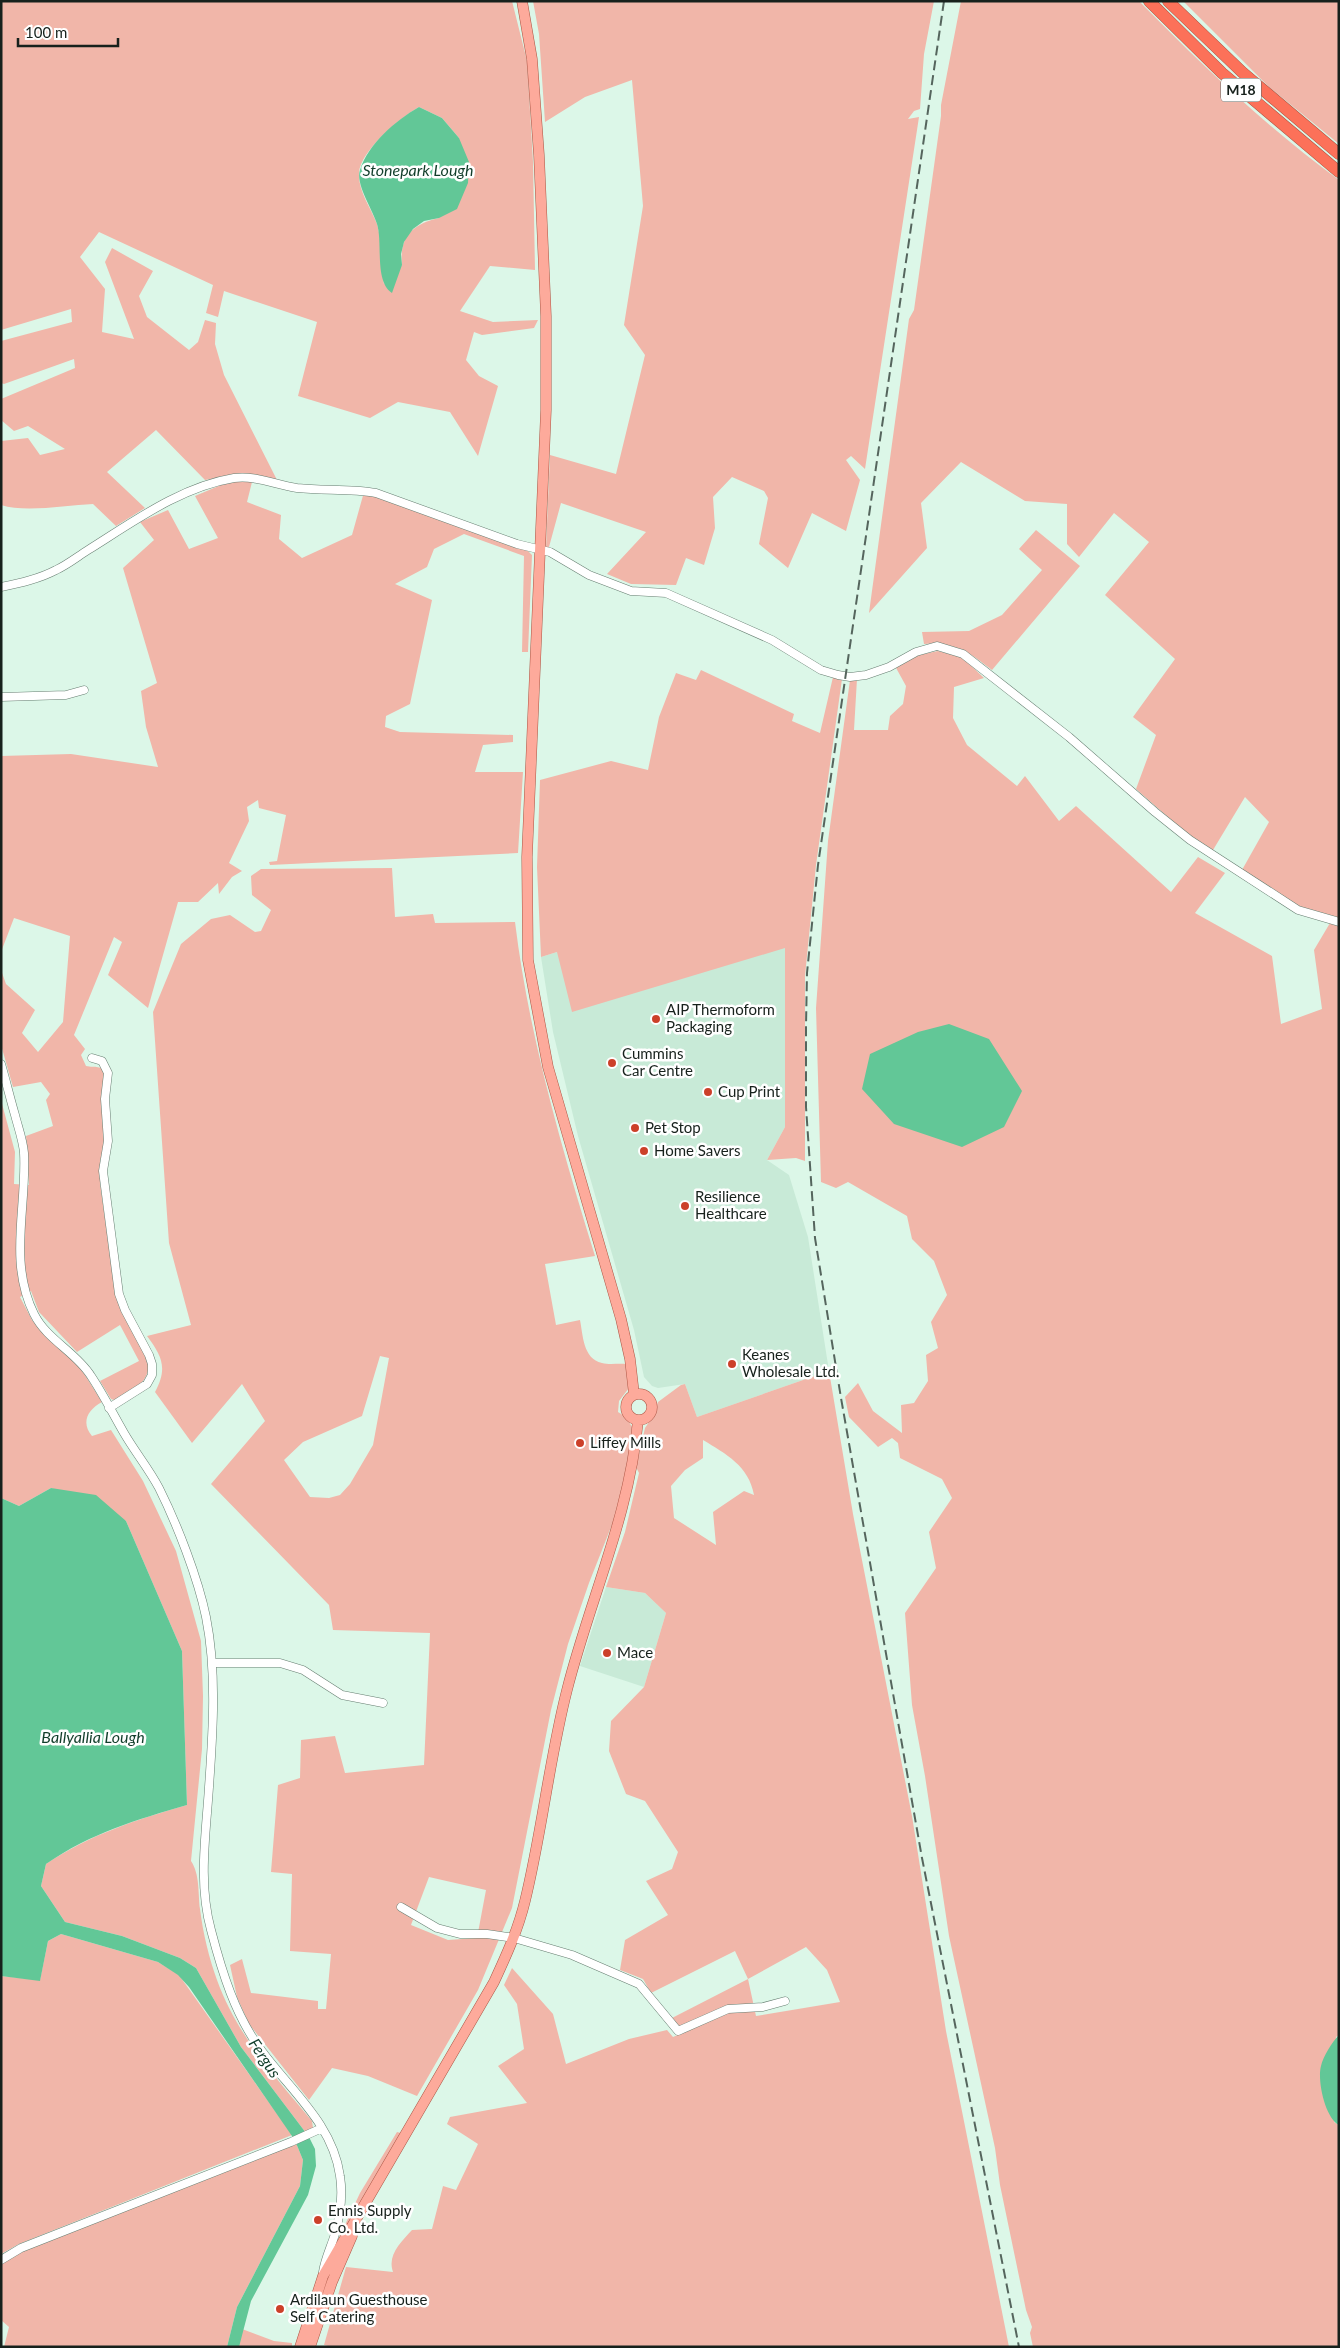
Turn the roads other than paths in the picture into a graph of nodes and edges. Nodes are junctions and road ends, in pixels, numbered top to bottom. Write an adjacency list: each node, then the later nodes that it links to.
1 (522, 1): 6 (main road)
2 (1149, 1): 5 (highway, M18)
3 (1168, 1): 4 (highway, M18)
4 (1339, 154)
5 (1339, 172)
6 (538, 548): 7 (street); 10 (street); 13 (main road)
7 (1, 587)
8 (84, 690): 9 (street)
9 (1, 697)
10 (1339, 922)
11 (92, 1058): 14 (street)
12 (1, 1064): 14 (street)
13 (634, 1394): 15 (main road); 15 (main road)
14 (109, 1408): 16 (street)
15 (638, 1420): 19 (main road)
16 (212, 1663): 17 (street); 21 (street)
17 (384, 1703)
18 (401, 1907): 19 (street)
19 (514, 1938): 20 (street); 22 (main road)
20 (785, 2000)
21 (322, 2128): 22 (street); 23 (street)
22 (344, 2235): 24 (main road); 25 (main road)
23 (1, 2260)
24 (300, 2347)
25 (310, 2347)

